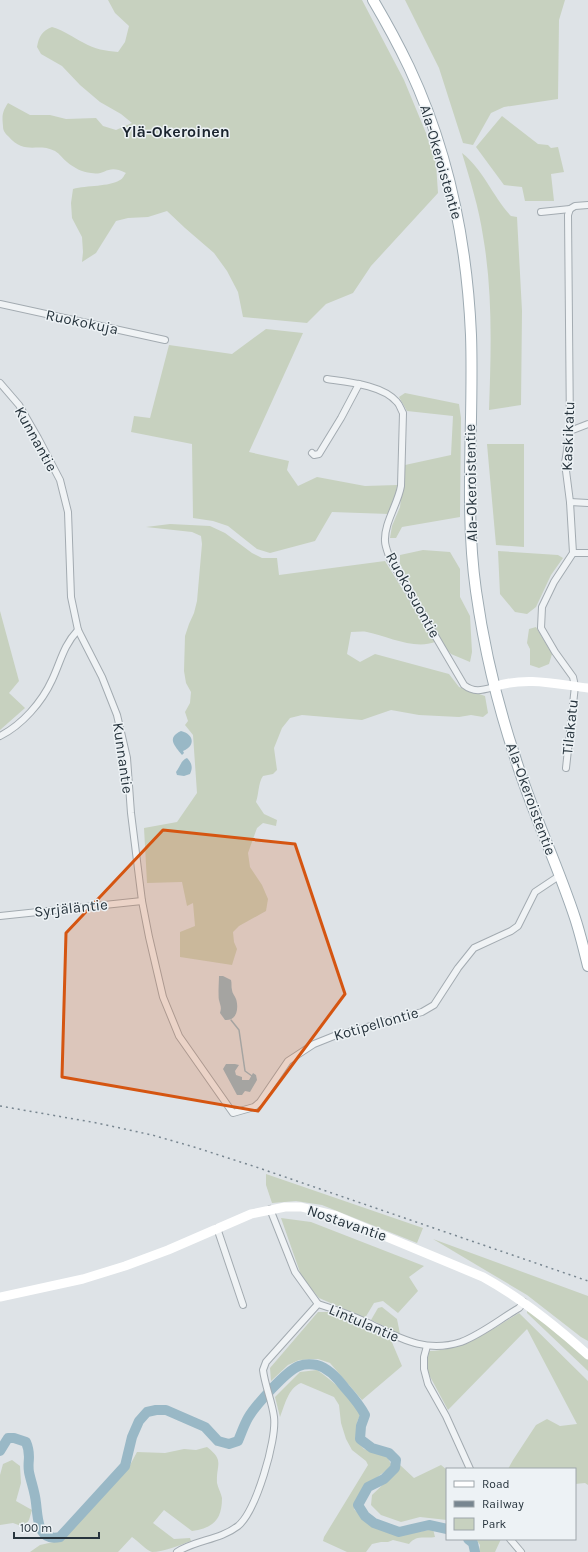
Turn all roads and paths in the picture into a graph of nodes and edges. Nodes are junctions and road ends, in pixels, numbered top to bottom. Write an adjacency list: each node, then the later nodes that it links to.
1 (373, 0): 19 (main road, Ala-Okeroistentie)
2 (588, 205): 4 (street)
3 (540, 212): 4 (street)
4 (569, 212): 11 (street, Kaskikatu)
5 (0, 304): 6 (street, Ruokokuja)
6 (165, 340)
7 (328, 379): 9 (street, Ruokosuontie)
8 (0, 383): 17 (street, Kunnantie)
9 (359, 384): 12 (street); 19 (street, Ruokosuontie)
10 (588, 424): 11 (street)
11 (570, 431): 13 (street, Kaskikatu)
12 (312, 453)
13 (570, 502): 14 (street); 15 (street, Kaskikatu)
14 (588, 503)
15 (573, 553): 16 (street); 18 (street)
16 (588, 553)
17 (78, 630): 21 (street); 24 (street, Kunnantie)
18 (575, 686): 19 (street); 20 (street); 22 (street, Tilakatu)
19 (494, 687): 23 (main road, Ala-Okeroistentie)
20 (588, 688)
21 (0, 736)
22 (566, 768)
23 (560, 876): 26 (main road, Ala-Okeroistentie); 27 (street, Kotipellontie)
24 (142, 900): 25 (street, Syrjäläntie); 27 (street, Kunnantie)
25 (0, 916)
26 (588, 966)
27 (233, 1113)
28 (270, 1209): 29 (street, Nostavantie); 31 (street, Nostavantie); 32 (street)
29 (217, 1228): 30 (street, Nostavantie); 33 (street)
30 (0, 1298)
31 (524, 1302): 34 (street, Lintulantie); 35 (street, Nostavantie)
32 (318, 1304): 34 (street, Lintulantie); 38 (street, Lintulantie)
33 (243, 1305)
34 (427, 1346): 36 (street)
35 (586, 1352)
36 (470, 1468)
37 (511, 1540): 39 (street)
38 (177, 1552)
39 (521, 1552)

